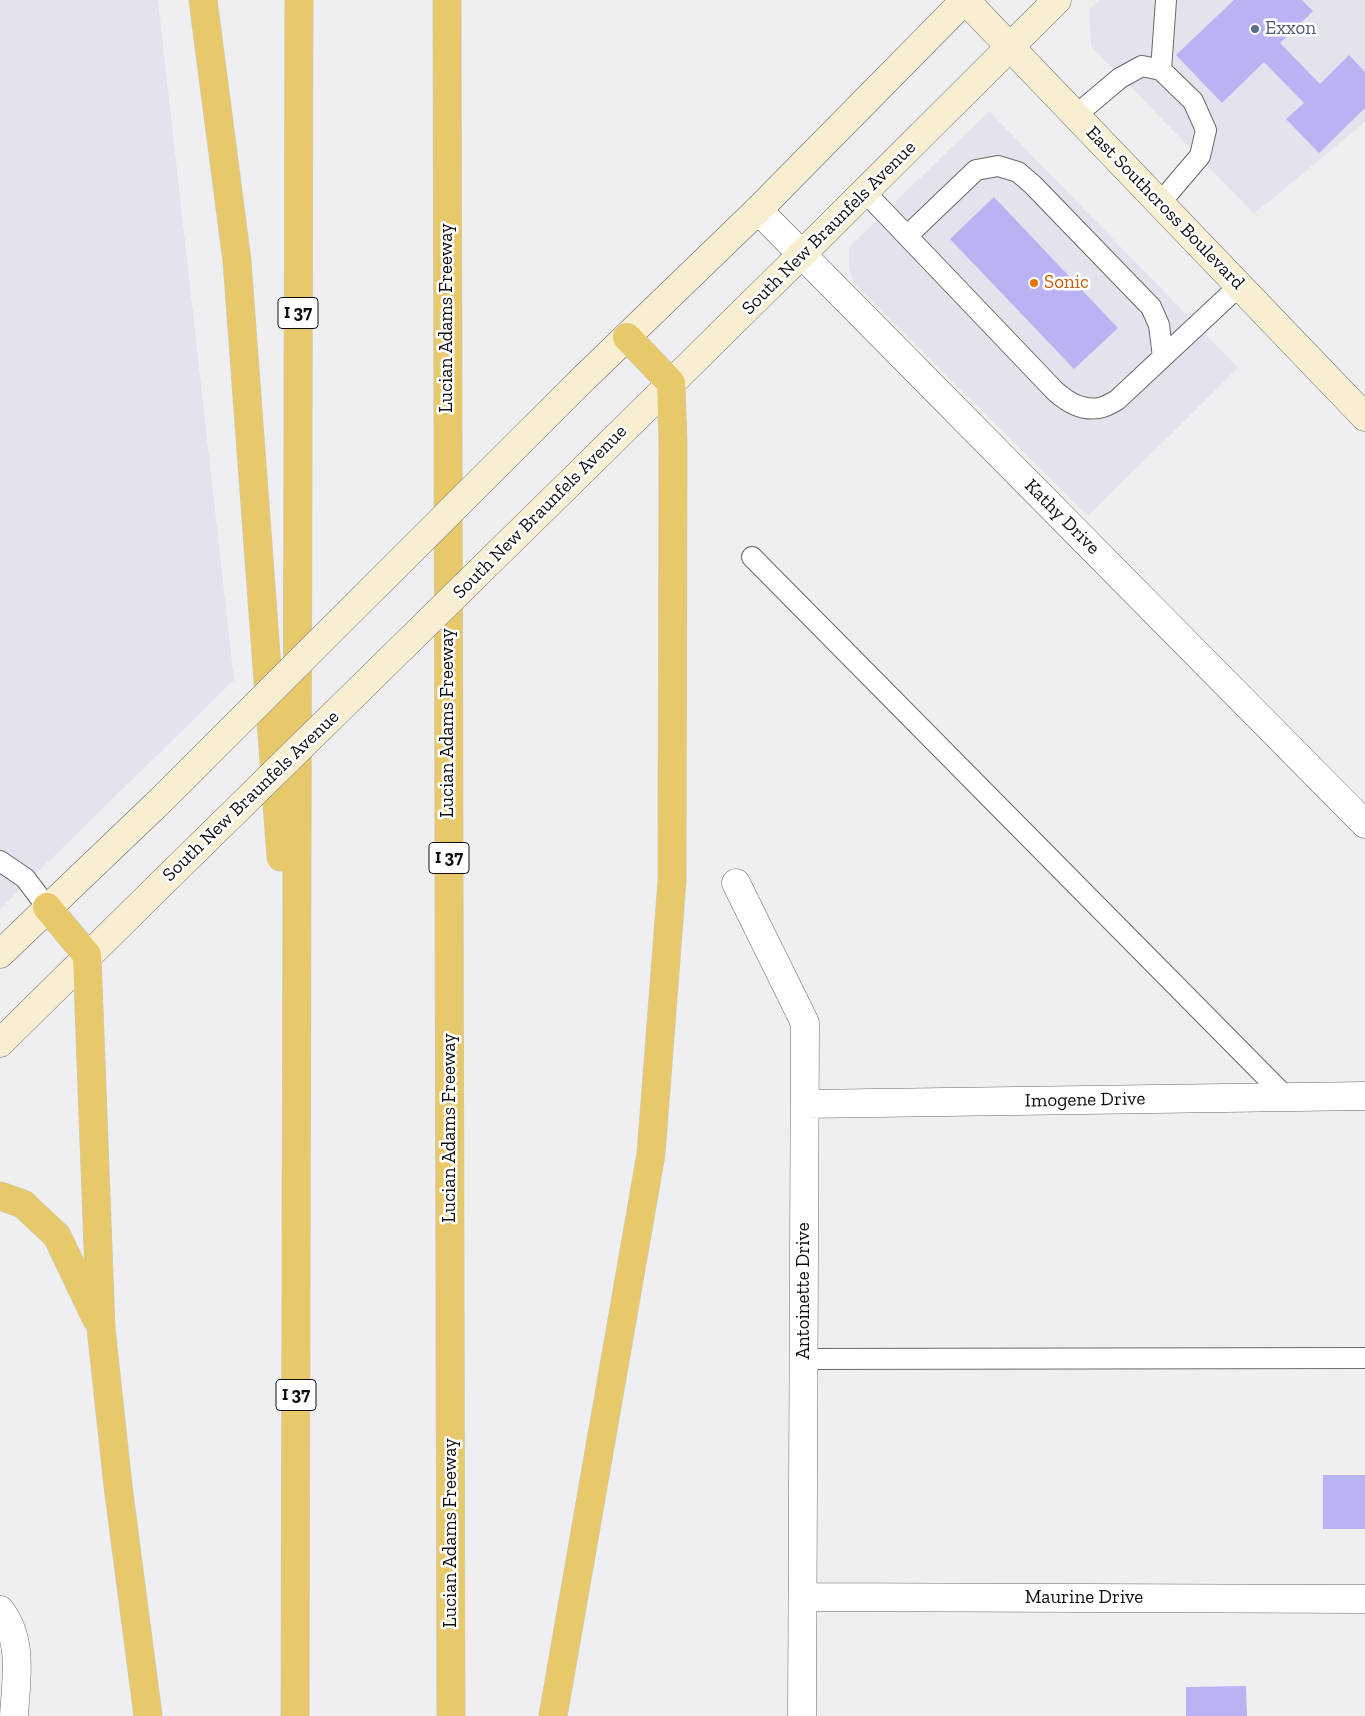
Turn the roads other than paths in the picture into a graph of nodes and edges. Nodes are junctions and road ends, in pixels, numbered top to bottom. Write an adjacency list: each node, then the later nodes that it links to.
1 (203, 0): 28 (highway)
2 (299, 0): 28 (highway, I 37)
3 (447, 0): 42 (highway, Lucian Adams Freeway / I 37)
4 (965, 0): 7 (main road, East Southcross Boulevard); 12 (main road)
5 (1057, 0): 7 (main road, South New Braunfels Avenue)
6 (1166, 0): 8 (lane)
7 (1010, 46): 9 (main road, East Southcross Boulevard); 10 (main road, South New Braunfels Avenue)
8 (1161, 70): 9 (lane); 11 (lane)
9 (1076, 115): 11 (main road, East Southcross Boulevard)
10 (865, 192): 13 (lane); 14 (main road, South New Braunfels Avenue)
11 (1160, 203): 15 (main road, East Southcross Boulevard)
12 (758, 210): 14 (street, Kathy Drive); 16 (main road)
13 (907, 236): 17 (lane); 17 (lane)
14 (802, 254): 18 (main road, South New Braunfels Avenue); 21 (street, Kathy Drive)
15 (1239, 286): 17 (lane); 19 (main road, East Southcross Boulevard)
16 (627, 337): 18 (highway); 24 (main road, bridge)
17 (1163, 357)
18 (671, 383): 26 (main road, South New Braunfels Avenue, bridge); 43 (highway)
19 (1365, 417)
20 (752, 557): 30 (lane)
21 (1365, 824)
22 (0, 861): 24 (lane)
23 (736, 883): 31 (street, Antoinette Drive)
24 (47, 908): 25 (main road); 26 (highway)
25 (0, 954)
26 (87, 956): 27 (main road, South New Braunfels Avenue); 33 (highway)
27 (0, 1043)
28 (297, 1075): 41 (highway, I 37)
29 (1365, 1096): 30 (street, Imogene Drive)
30 (1286, 1097): 31 (street, Imogene Drive)
31 (805, 1104): 35 (street, Antoinette Drive)
32 (0, 1196): 33 (highway)
33 (101, 1328): 40 (highway)
34 (1365, 1358): 35 (lane)
35 (804, 1359): 36 (street, Antoinette Drive)
36 (803, 1597): 37 (street, Maurine Drive); 44 (street, Antoinette Drive)
37 (1365, 1599)
38 (0, 1610): 39 (street)
39 (14, 1716)
40 (148, 1716)
41 (295, 1716)
42 (451, 1716)
43 (553, 1716)
44 (802, 1716)

